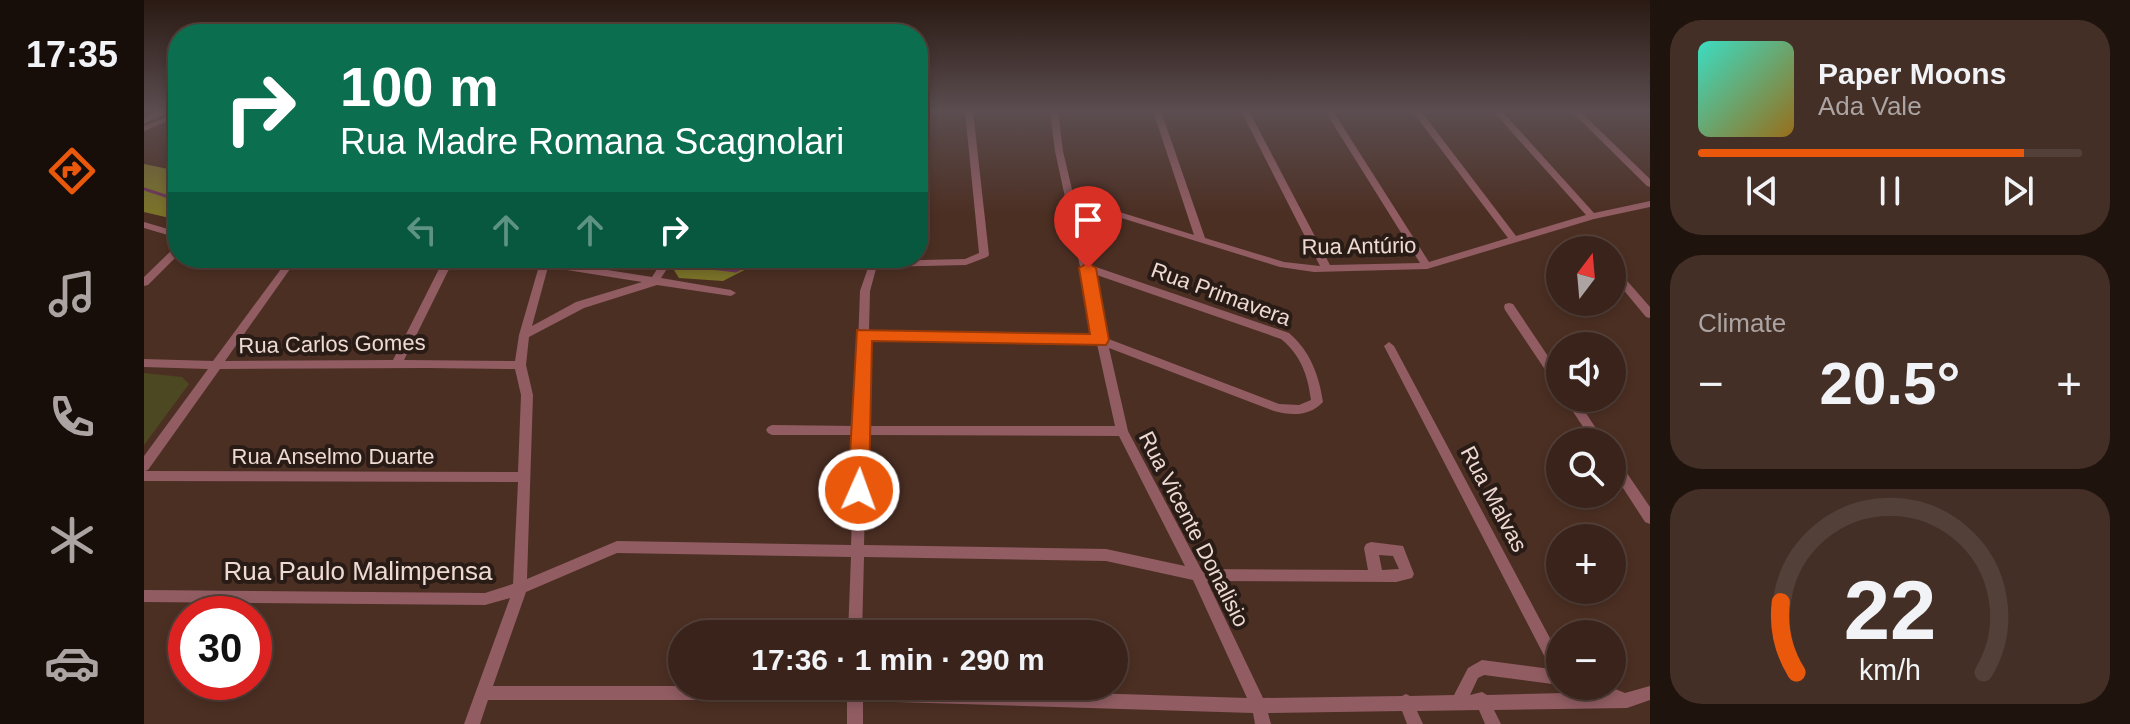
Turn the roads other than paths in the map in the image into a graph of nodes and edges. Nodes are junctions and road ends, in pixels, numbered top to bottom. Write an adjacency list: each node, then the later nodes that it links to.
1 (973, 145): 18 (street)
2 (1060, 145): 10 (street, Rua Vicente Donalisio)
3 (1168, 145): 16 (street)
4 (1263, 145): 27 (street)
5 (1350, 145): 19 (street)
6 (1442, 145): 15 (street)
7 (1528, 145): 12 (street)
8 (1610, 145): 9 (street)
9 (1650, 184)
10 (1071, 200): 16 (street, Rua Antúrio); 26 (street, Rua Vicente Donalisio)
11 (1650, 204): 12 (street, Rua Antúrio)
12 (1592, 216): 15 (street, Rua Antúrio)
13 (144, 225): 14 (street)
14 (168, 232)
15 (1513, 238): 19 (street, Rua Antúrio)
16 (1201, 241): 27 (street, Rua Antúrio)
17 (168, 259): 29 (street)
18 (928, 262)
19 (1427, 266): 27 (street, Rua Antúrio)
20 (286, 268): 42 (street)
21 (445, 268): 38 (street)
22 (544, 268): 35 (street)
23 (582, 268): 28 (street)
24 (664, 268): 28 (street)
25 (872, 268): 34 (street)
26 (1088, 268): 36 (street, Rua Vicente Donalisio); 36 (street, Rua Primavera)
27 (1327, 269)
28 (654, 282): 31 (street); 35 (street)
29 (144, 283)
30 (1626, 286): 33 (street)
31 (731, 293)
32 (1509, 307): 39 (street)
33 (1650, 314)
34 (863, 334): 36 (street); 44 (street)
35 (524, 335): 41 (street)
36 (1100, 340): 45 (street, Rua Vicente Donalisio)
37 (1389, 346): 57 (street, Rua Malvas)
38 (398, 362): 41 (street, Rua Carlos Gomes); 42 (street, Rua Carlos Gomes)
39 (1546, 362)
40 (144, 363): 42 (street, Rua Carlos Gomes)
41 (520, 365): 48 (street)
42 (216, 366): 46 (street)
43 (772, 430): 44 (street)
44 (861, 431): 45 (street); 51 (street)
45 (1122, 431): 52 (street, Rua Vicente Donalisio)
46 (144, 466)
47 (144, 476): 48 (street, Rua Anselmo Duarte)
48 (522, 477): 54 (street)
49 (1626, 482): 50 (street)
50 (1650, 518)
51 (856, 549): 52 (street, Rua Paulo Malimpensa); 54 (street, Rua Paulo Malimpensa); 56 (street)
52 (1197, 575): 53 (street, Rua Paulo Malimpensa); 69 (street, Rua Vicente Donalisio)
53 (1376, 575)
54 (520, 590): 55 (street, Rua Paulo Malimpensa); 60 (street)
55 (144, 596)
56 (855, 620)
57 (1546, 648)
58 (1546, 674): 66 (street)
59 (668, 692): 60 (street)
60 (485, 693): 70 (street)
61 (1650, 693): 65 (street)
62 (854, 700): 71 (street)
63 (1107, 700): 69 (street)
64 (1482, 700): 66 (street); 67 (street); 74 (street)
65 (1627, 700): 67 (street)
66 (1459, 701): 68 (street)
67 (1576, 701)
68 (1406, 702): 69 (street); 73 (street)
69 (1259, 706): 72 (street, Rua Vicente Donalisio)
70 (472, 724)
71 (855, 724)
72 (1263, 724)
73 (1415, 724)
74 (1493, 724)

